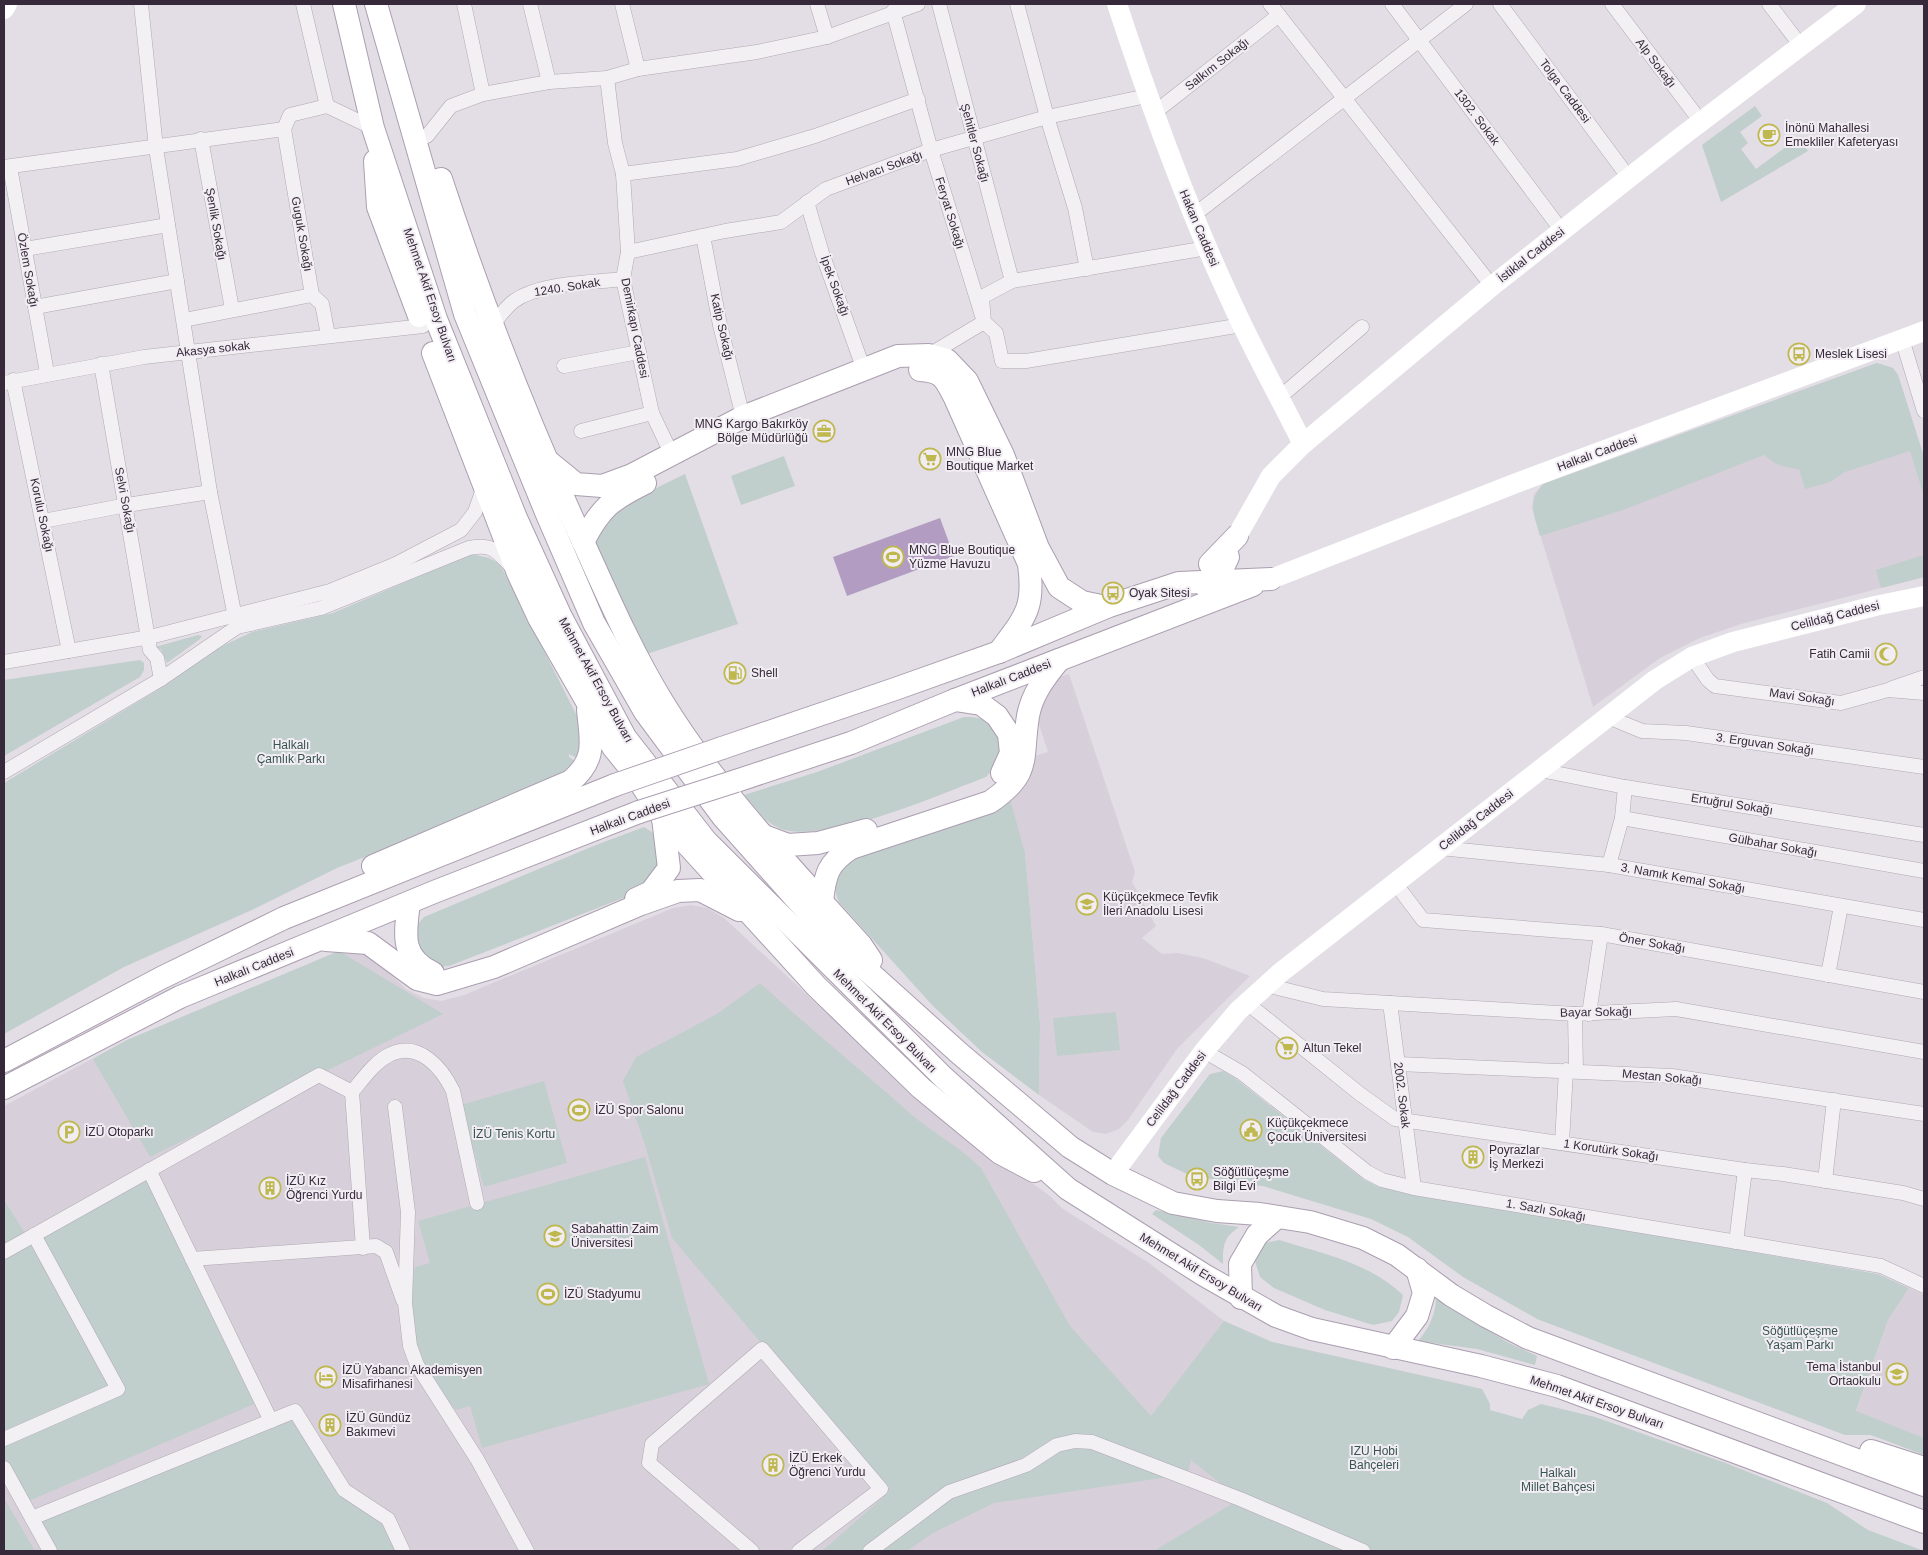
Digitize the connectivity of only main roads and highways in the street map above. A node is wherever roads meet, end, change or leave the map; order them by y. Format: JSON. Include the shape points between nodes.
{"nodes":[{"id":1,"x":344,"y":4,"type":"edge"},
{"id":2,"x":376,"y":4,"type":"edge"},
{"id":3,"x":394,"y":70,"type":"junction"},
{"id":4,"x":373,"y":128,"type":"junction"},
{"id":5,"x":547,"y":460,"type":"junction"},
{"id":6,"x":583,"y":542,"type":"junction"},
{"id":7,"x":1228,"y":557,"type":"junction"},
{"id":8,"x":1260,"y":579,"type":"junction"},
{"id":9,"x":1217,"y":580,"type":"junction"},
{"id":10,"x":1179,"y":583,"type":"junction"},
{"id":11,"x":1106,"y":607,"type":"junction"},
{"id":12,"x":1171,"y":616,"type":"junction"},
{"id":13,"x":998,"y":652,"type":"junction"},
{"id":14,"x":1060,"y":659,"type":"junction"},
{"id":15,"x":955,"y":700,"type":"junction"},
{"id":16,"x":588,"y":704,"type":"junction"},
{"id":17,"x":663,"y":818,"type":"junction"},
{"id":18,"x":760,"y":834,"type":"junction"},
{"id":19,"x":822,"y":901,"type":"junction"},
{"id":20,"x":408,"y":903,"type":"junction"},
{"id":21,"x":284,"y":918,"type":"junction"},
{"id":22,"x":755,"y":919,"type":"junction"},
{"id":23,"x":320,"y":940,"type":"junction"},
{"id":24,"x":897,"y":998,"type":"junction"},
{"id":25,"x":4,"y":1061,"type":"edge"},
{"id":26,"x":4,"y":1088,"type":"edge"},
{"id":27,"x":1068,"y":1190,"type":"junction"},
{"id":28,"x":1277,"y":1217,"type":"junction"},
{"id":29,"x":1418,"y":1269,"type":"junction"},
{"id":30,"x":1241,"y":1298,"type":"junction"},
{"id":31,"x":1393,"y":1348,"type":"junction"},
{"id":32,"x":1786,"y":1434,"type":"junction"},
{"id":33,"x":1924,"y":1468,"type":"edge"},
{"id":34,"x":1924,"y":1485,"type":"edge"},
{"id":35,"x":1924,"y":1522,"type":"edge"}],
"edges":[{"from":1,"to":4,"type":"main road","name":"Mehmet Akif Ersoy Bulvarı"},
{"from":2,"to":3,"type":"main road","name":"Mehmet Akif Ersoy Bulvarı"},
{"from":3,"to":5,"type":"main road","via":[[422,120],[473,276]]},
{"from":3,"to":24,"type":"main road","name":"Mehmet Akif Ersoy Bulvarı","via":[[465,314],[594,623],[645,712],[723,817],[830,937]]},
{"from":4,"to":16,"type":"main road","via":[[378,207],[518,573],[539,618]]},
{"from":4,"to":27,"type":"main road","name":"Mehmet Akif Ersoy Bulvarı","via":[[436,319],[513,509],[561,617],[625,736],[706,840],[942,1077]]},
{"from":5,"to":6,"type":"main road"},
{"from":5,"to":11,"type":"main road","via":[[576,484],[602,486],[632,475],[743,417],[898,356],[928,355],[947,360],[967,381],[1003,455],[1038,548],[1059,586],[1082,602]]},
{"from":6,"to":13,"type":"main road","via":[[607,504],[758,427],[883,373],[909,369],[934,371],[944,377],[955,398],[1029,564],[1032,589],[1028,612]]},
{"from":6,"to":18,"type":"main road","via":[[628,639],[662,701]]},
{"from":7,"to":8,"type":"main road","via":[[1234,573]]},
{"from":7,"to":9,"type":"main road"},
{"from":7,"to":10,"type":"main road","via":[[1237,536],[1211,563]]},
{"from":8,"to":9,"type":"main road","name":"Halkalı Caddesi"},
{"from":8,"to":12,"type":"main road","name":"Halkalı Caddesi"},
{"from":9,"to":10,"type":"main road","name":"Halkalı Caddesi"},
{"from":9,"to":12,"type":"main road"},
{"from":10,"to":11,"type":"main road","name":"Halkalı Caddesi"},
{"from":11,"to":13,"type":"main road","name":"Halkalı Caddesi"},
{"from":12,"to":14,"type":"main road","name":"Halkalı Caddesi"},
{"from":13,"to":21,"type":"main road","name":"Halkalı Caddesi","bridge":true,"via":[[615,785]]},
{"from":14,"to":15,"type":"main road","name":"Halkalı Caddesi"},
{"from":14,"to":19,"type":"main road","via":[[1038,687],[1028,715],[1024,761],[1018,776],[1006,791],[990,802],[851,848],[835,859],[825,877]]},
{"from":15,"to":18,"type":"main road","via":[[981,704],[997,716],[1009,734],[1011,753],[1002,774],[985,788],[847,837],[818,843],[788,845]]},
{"from":15,"to":20,"type":"main road","name":"Halkalı Caddesi","bridge":true,"via":[[852,743],[639,812]]},
{"from":16,"to":17,"type":"main road","via":[[613,747]]},
{"from":16,"to":21,"type":"main road","via":[[592,750],[590,759],[571,781],[347,878]]},
{"from":17,"to":20,"type":"main road","via":[[669,868],[651,892],[475,965],[434,974],[420,967],[405,938]]},
{"from":17,"to":22,"type":"main road"},
{"from":18,"to":19,"type":"main road"},
{"from":19,"to":24,"type":"main road","via":[[861,945]]},
{"from":20,"to":23,"type":"main road","name":"Halkalı Caddesi"},
{"from":21,"to":25,"type":"main road","name":"Halkalı Caddesi"},
{"from":22,"to":23,"type":"main road","via":[[700,890],[678,892],[640,904],[494,967],[437,984],[417,979],[368,943]]},
{"from":22,"to":27,"type":"main road","via":[[816,986],[920,1088],[1000,1153]]},
{"from":23,"to":26,"type":"main road","name":"Halkalı Caddesi","via":[[180,997]]},
{"from":24,"to":28,"type":"main road","name":"Mehmet Akif Ersoy Bulvarı","via":[[1070,1147],[1113,1174],[1173,1203]]},
{"from":27,"to":30,"type":"main road","name":"Mehmet Akif Ersoy Bulvarı"},
{"from":28,"to":29,"type":"main road","name":"Mehmet Akif Ersoy Bulvarı","via":[[1310,1222],[1363,1238]]},
{"from":28,"to":30,"type":"main road","via":[[1257,1234],[1240,1264]]},
{"from":29,"to":31,"type":"main road","via":[[1424,1293],[1417,1316]]},
{"from":29,"to":32,"type":"main road","name":"Mehmet Akif Ersoy Bulvarı","via":[[1451,1295],[1528,1338]]},
{"from":30,"to":31,"type":"main road","name":"Mehmet Akif Ersoy Bulvarı","via":[[1312,1329]]},
{"from":31,"to":35,"type":"main road","name":"Mehmet Akif Ersoy Bulvarı","via":[[1557,1386]]},
{"from":32,"to":33,"type":"main road","via":[[1878,1453]]},
{"from":32,"to":34,"type":"main road","name":"Mehmet Akif Ersoy Bulvarı"}]}
